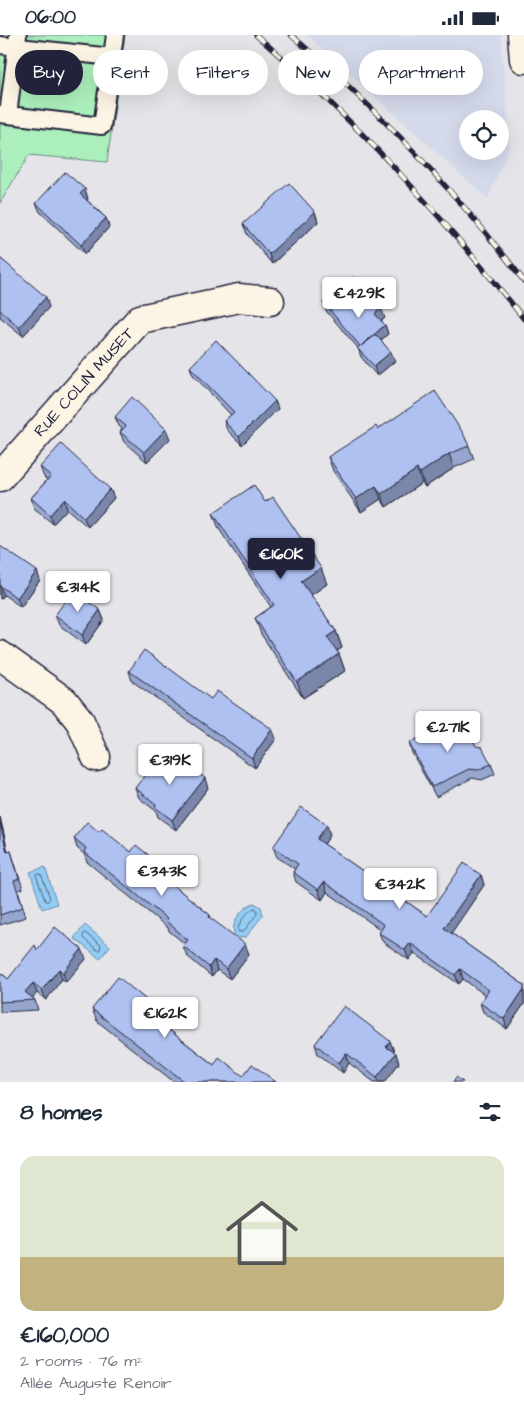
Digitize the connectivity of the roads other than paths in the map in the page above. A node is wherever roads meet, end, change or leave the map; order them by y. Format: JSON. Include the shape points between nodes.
{"nodes":[{"id":1,"x":115,"y":35,"type":"edge"},
{"id":2,"x":522,"y":35,"type":"edge"},
{"id":3,"x":11,"y":42,"type":"edge"},
{"id":4,"x":113,"y":50,"type":"edge"},
{"id":5,"x":93,"y":54,"type":"edge"},
{"id":6,"x":524,"y":59,"type":"edge"},
{"id":7,"x":106,"y":95,"type":"edge"},
{"id":8,"x":4,"y":114,"type":"edge"},
{"id":9,"x":270,"y":301,"type":"dead end"},
{"id":10,"x":0,"y":477,"type":"edge"},
{"id":11,"x":0,"y":655,"type":"edge"},
{"id":12,"x":96,"y":757,"type":"dead end"}],
"edges":[{"from":1,"to":4,"type":"lane"},
{"from":2,"to":6,"type":"street"},
{"from":3,"to":5,"type":"lane"},
{"from":3,"to":8,"type":"lane"},
{"from":7,"to":8,"type":"lane","via":[[102,126]]},
{"from":9,"to":10,"type":"street","name":"RUE COLIN MUSET","via":[[240,298],[140,319]]},
{"from":11,"to":12,"type":"street","via":[[64,701],[80,721]]}]}
